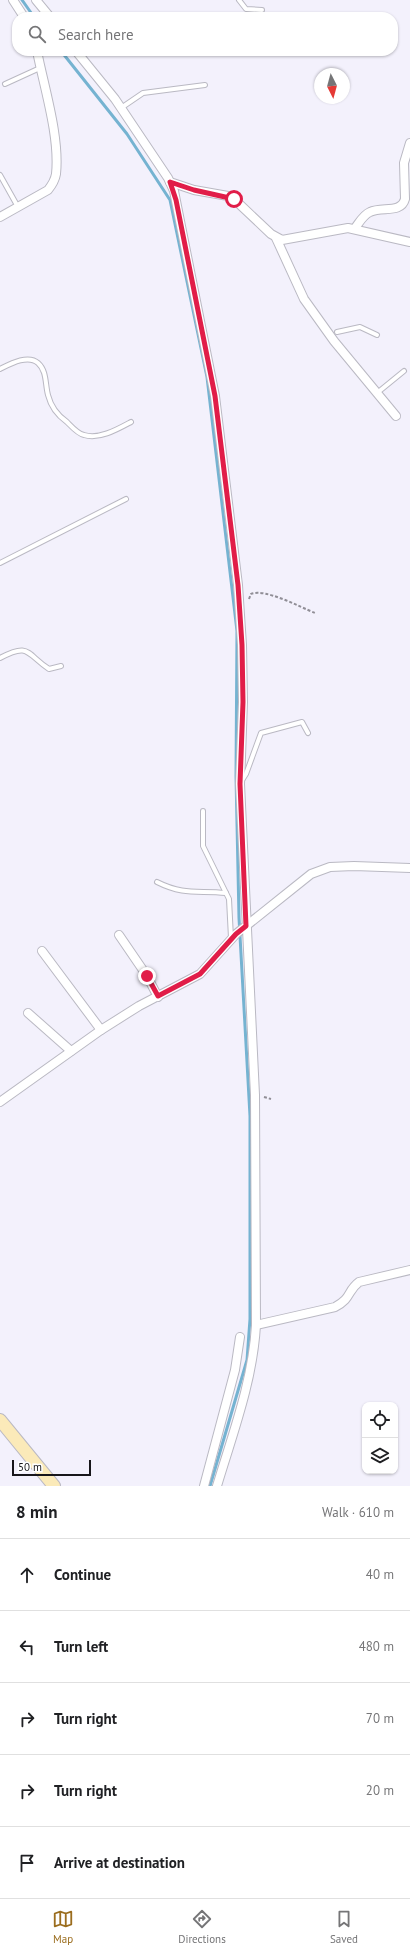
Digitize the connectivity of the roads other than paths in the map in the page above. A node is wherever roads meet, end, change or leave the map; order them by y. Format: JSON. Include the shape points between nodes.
{"nodes":[{"id":1,"x":13,"y":0,"type":"edge"},
{"id":2,"x":36,"y":0,"type":"edge"},
{"id":3,"x":239,"y":0,"type":"edge"},
{"id":4,"x":44,"y":4,"type":"edge"},
{"id":5,"x":262,"y":10,"type":"dead end"},
{"id":6,"x":21,"y":12,"type":"edge"},
{"id":7,"x":38,"y":56,"type":"edge"},
{"id":8,"x":80,"y":56,"type":"edge"},
{"id":9,"x":41,"y":68,"type":"junction"},
{"id":10,"x":5,"y":84,"type":"dead end"},
{"id":11,"x":205,"y":85,"type":"dead end"},
{"id":12,"x":120,"y":108,"type":"junction"},
{"id":13,"x":410,"y":143,"type":"edge"},
{"id":14,"x":0,"y":175,"type":"edge"},
{"id":15,"x":170,"y":182,"type":"junction"},
{"id":16,"x":18,"y":207,"type":"junction"},
{"id":17,"x":0,"y":217,"type":"edge"},
{"id":18,"x":355,"y":228,"type":"junction"},
{"id":19,"x":276,"y":238,"type":"junction"},
{"id":20,"x":410,"y":242,"type":"edge"},
{"id":21,"x":333,"y":333,"type":"junction"},
{"id":22,"x":377,"y":335,"type":"dead end"},
{"id":23,"x":0,"y":369,"type":"edge"},
{"id":24,"x":404,"y":371,"type":"dead end"},
{"id":25,"x":377,"y":393,"type":"junction"},
{"id":26,"x":396,"y":416,"type":"dead end"},
{"id":27,"x":131,"y":422,"type":"dead end"},
{"id":28,"x":126,"y":499,"type":"dead end"},
{"id":29,"x":0,"y":562,"type":"edge"},
{"id":30,"x":0,"y":658,"type":"edge"},
{"id":31,"x":61,"y":666,"type":"dead end"},
{"id":32,"x":308,"y":733,"type":"dead end"},
{"id":33,"x":240,"y":784,"type":"junction"},
{"id":34,"x":202,"y":811,"type":"dead end"},
{"id":35,"x":410,"y":868,"type":"edge"},
{"id":36,"x":157,"y":882,"type":"dead end"},
{"id":37,"x":226,"y":893,"type":"junction"},
{"id":38,"x":245,"y":927,"type":"junction"},
{"id":39,"x":119,"y":935,"type":"dead end"},
{"id":40,"x":234,"y":937,"type":"junction"},
{"id":41,"x":42,"y":951,"type":"dead end"},
{"id":42,"x":158,"y":996,"type":"junction"},
{"id":43,"x":28,"y":1013,"type":"dead end"},
{"id":44,"x":101,"y":1030,"type":"junction"},
{"id":45,"x":71,"y":1051,"type":"junction"},
{"id":46,"x":0,"y":1102,"type":"edge"},
{"id":47,"x":410,"y":1270,"type":"edge"},
{"id":48,"x":256,"y":1325,"type":"junction"},
{"id":49,"x":240,"y":1338,"type":"dead end"},
{"id":50,"x":0,"y":1420,"type":"edge"},
{"id":51,"x":54,"y":1486,"type":"edge"},
{"id":52,"x":204,"y":1486,"type":"edge"},
{"id":53,"x":217,"y":1486,"type":"edge"}],
"edges":[{"from":1,"to":6,"type":"street"},
{"from":2,"to":4,"type":"street"},
{"from":3,"to":5,"type":"lane","via":[[246,9]]},
{"from":7,"to":9,"type":"street"},
{"from":8,"to":12,"type":"street"},
{"from":9,"to":10,"type":"lane"},
{"from":9,"to":16,"type":"street","via":[[54,137],[56,174],[48,190]]},
{"from":11,"to":12,"type":"lane","via":[[143,93]]},
{"from":12,"to":15,"type":"street"},
{"from":13,"to":18,"type":"street","via":[[404,162],[404,205],[399,208],[372,211],[366,214]]},
{"from":14,"to":16,"type":"lane"},
{"from":15,"to":19,"type":"street","via":[[234,199]]},
{"from":15,"to":33,"type":"street","via":[[176,200],[215,396],[238,585],[243,702]]},
{"from":16,"to":17,"type":"street"},
{"from":18,"to":19,"type":"street","via":[[289,240]]},
{"from":18,"to":20,"type":"street"},
{"from":19,"to":21,"type":"street","via":[[298,288]]},
{"from":21,"to":22,"type":"lane","via":[[360,327]]},
{"from":21,"to":25,"type":"street"},
{"from":23,"to":27,"type":"lane","via":[[22,360],[37,362],[43,370],[52,407],[58,416],[83,435],[101,435]]},
{"from":24,"to":25,"type":"lane"},
{"from":25,"to":26,"type":"street"},
{"from":28,"to":29,"type":"lane"},
{"from":30,"to":31,"type":"lane","via":[[13,651],[25,650],[49,669]]},
{"from":32,"to":33,"type":"lane","via":[[302,722],[261,733]]},
{"from":33,"to":38,"type":"street"},
{"from":34,"to":37,"type":"lane","via":[[203,846]]},
{"from":35,"to":38,"type":"street","via":[[330,867],[311,874]]},
{"from":36,"to":37,"type":"lane","via":[[172,890]]},
{"from":37,"to":40,"type":"lane"},
{"from":38,"to":40,"type":"street"},
{"from":38,"to":48,"type":"street","via":[[255,1095]]},
{"from":39,"to":42,"type":"street"},
{"from":40,"to":42,"type":"street","via":[[200,974]]},
{"from":41,"to":44,"type":"street"},
{"from":42,"to":44,"type":"street"},
{"from":43,"to":45,"type":"street"},
{"from":44,"to":45,"type":"street"},
{"from":45,"to":46,"type":"street"},
{"from":47,"to":48,"type":"street","via":[[358,1282],[345,1302],[335,1307]]},
{"from":48,"to":53,"type":"street","via":[[251,1372]]},
{"from":49,"to":52,"type":"street","via":[[235,1370]]},
{"from":50,"to":51,"type":"street"}]}
